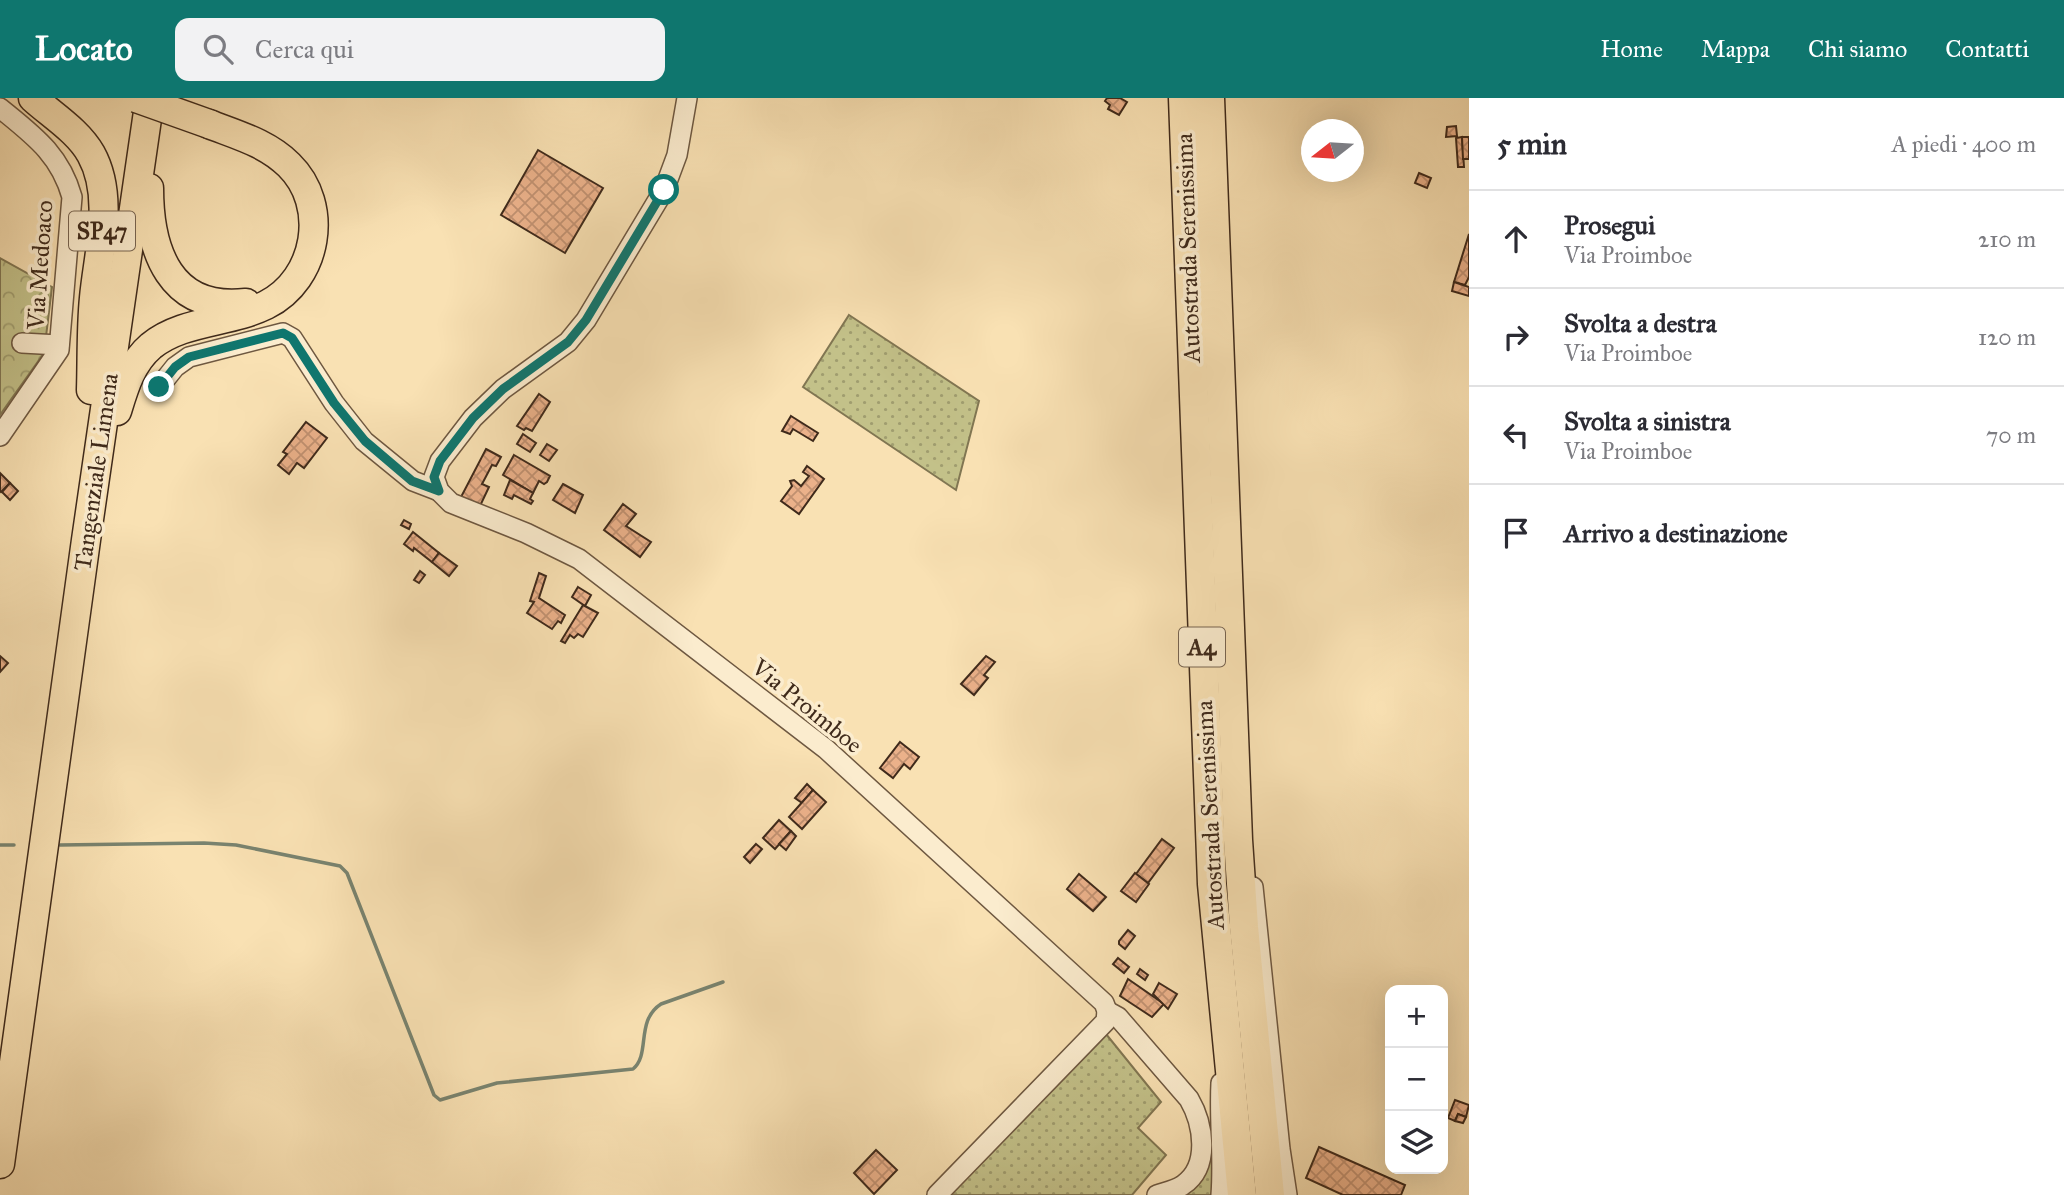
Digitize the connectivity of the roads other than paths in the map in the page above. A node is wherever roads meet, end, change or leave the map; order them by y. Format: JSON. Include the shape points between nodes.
{"nodes":[{"id":1,"x":33,"y":98,"type":"edge"},
{"id":2,"x":135,"y":98,"type":"edge"},
{"id":3,"x":150,"y":98,"type":"edge"},
{"id":4,"x":162,"y":98,"type":"edge"},
{"id":5,"x":687,"y":98,"type":"edge"},
{"id":6,"x":1183,"y":98,"type":"edge"},
{"id":7,"x":1210,"y":98,"type":"edge"},
{"id":8,"x":0,"y":108,"type":"edge"},
{"id":9,"x":295,"y":279,"type":"junction"},
{"id":10,"x":22,"y":343,"type":"dead end"},
{"id":11,"x":60,"y":345,"type":"junction"},
{"id":12,"x":159,"y":387,"type":"dead end"},
{"id":13,"x":91,"y":390,"type":"junction"},
{"id":14,"x":0,"y":436,"type":"edge"},
{"id":15,"x":439,"y":491,"type":"junction"},
{"id":16,"x":86,"y":540,"type":"junction"},
{"id":17,"x":1234,"y":755,"type":"junction"},
{"id":18,"x":36,"y":845,"type":"junction"},
{"id":19,"x":1107,"y":1010,"type":"junction"},
{"id":20,"x":1223,"y":1012,"type":"junction"},
{"id":21,"x":0,"y":1046,"type":"edge"},
{"id":22,"x":0,"y":1164,"type":"edge"},
{"id":23,"x":937,"y":1195,"type":"edge"},
{"id":24,"x":1157,"y":1195,"type":"edge"},
{"id":25,"x":1221,"y":1195,"type":"edge"},
{"id":26,"x":1242,"y":1195,"type":"edge"},
{"id":27,"x":1270,"y":1195,"type":"edge"},
{"id":28,"x":1287,"y":1195,"type":"edge"}],
"edges":[{"from":1,"to":13,"type":"highway","number":"SP47","via":[[82,140],[101,183],[104,212],[93,300]]},
{"from":2,"to":9,"type":"highway","bridge":true,"via":[[259,144],[297,174],[313,213],[314,240]]},
{"from":2,"to":13,"type":"highway","name":"Tangenziale Limena"},
{"from":3,"to":16,"type":"highway","name":"Tangenziale Limena"},
{"from":4,"to":9,"type":"highway","number":"SP47","via":[[150,169],[150,212],[158,253],[173,278],[197,297],[233,304],[262,298]]},
{"from":5,"to":15,"type":"street","via":[[677,155],[664,190],[586,320],[568,342],[503,389],[473,418],[440,461],[434,477]]},
{"from":6,"to":20,"type":"highway","name":"Autostrada Serenissima","number":"A4","via":[[1206,767]]},
{"from":7,"to":17,"type":"highway","name":"Autostrada Serenissima","number":"A4"},
{"from":8,"to":11,"type":"street","name":"Via Medoaco","via":[[57,161],[72,197]]},
{"from":9,"to":16,"type":"highway","via":[[264,306],[178,331],[150,346],[140,358],[124,386],[106,476]]},
{"from":10,"to":11,"type":"street"},
{"from":11,"to":14,"type":"street","name":"Via Medoaco"},
{"from":12,"to":15,"type":"street","name":"Via Proimboe","via":[[189,357],[283,333],[292,338],[365,441],[412,481]]},
{"from":13,"to":18,"type":"highway","name":"Tangenziale Limena"},
{"from":15,"to":19,"type":"street","name":"Via Proimboe","via":[[451,503],[579,559],[826,749]]},
{"from":16,"to":18,"type":"highway","name":"Tangenziale Limena"},
{"from":17,"to":27,"type":"highway","name":"Autostrada Serenissima","number":"A4","via":[[1244,927]]},
{"from":17,"to":28,"type":"street","via":[[1257,911]]},
{"from":18,"to":21,"type":"highway"},
{"from":18,"to":22,"type":"highway"},
{"from":19,"to":23,"type":"street","via":[[1106,1021]]},
{"from":19,"to":24,"type":"street","name":"Via Proimboe","via":[[1118,1017],[1196,1111],[1201,1134],[1197,1167],[1182,1186]]},
{"from":20,"to":25,"type":"street"},
{"from":20,"to":26,"type":"highway","name":"Autostrada Serenissima","number":"A4"}]}
